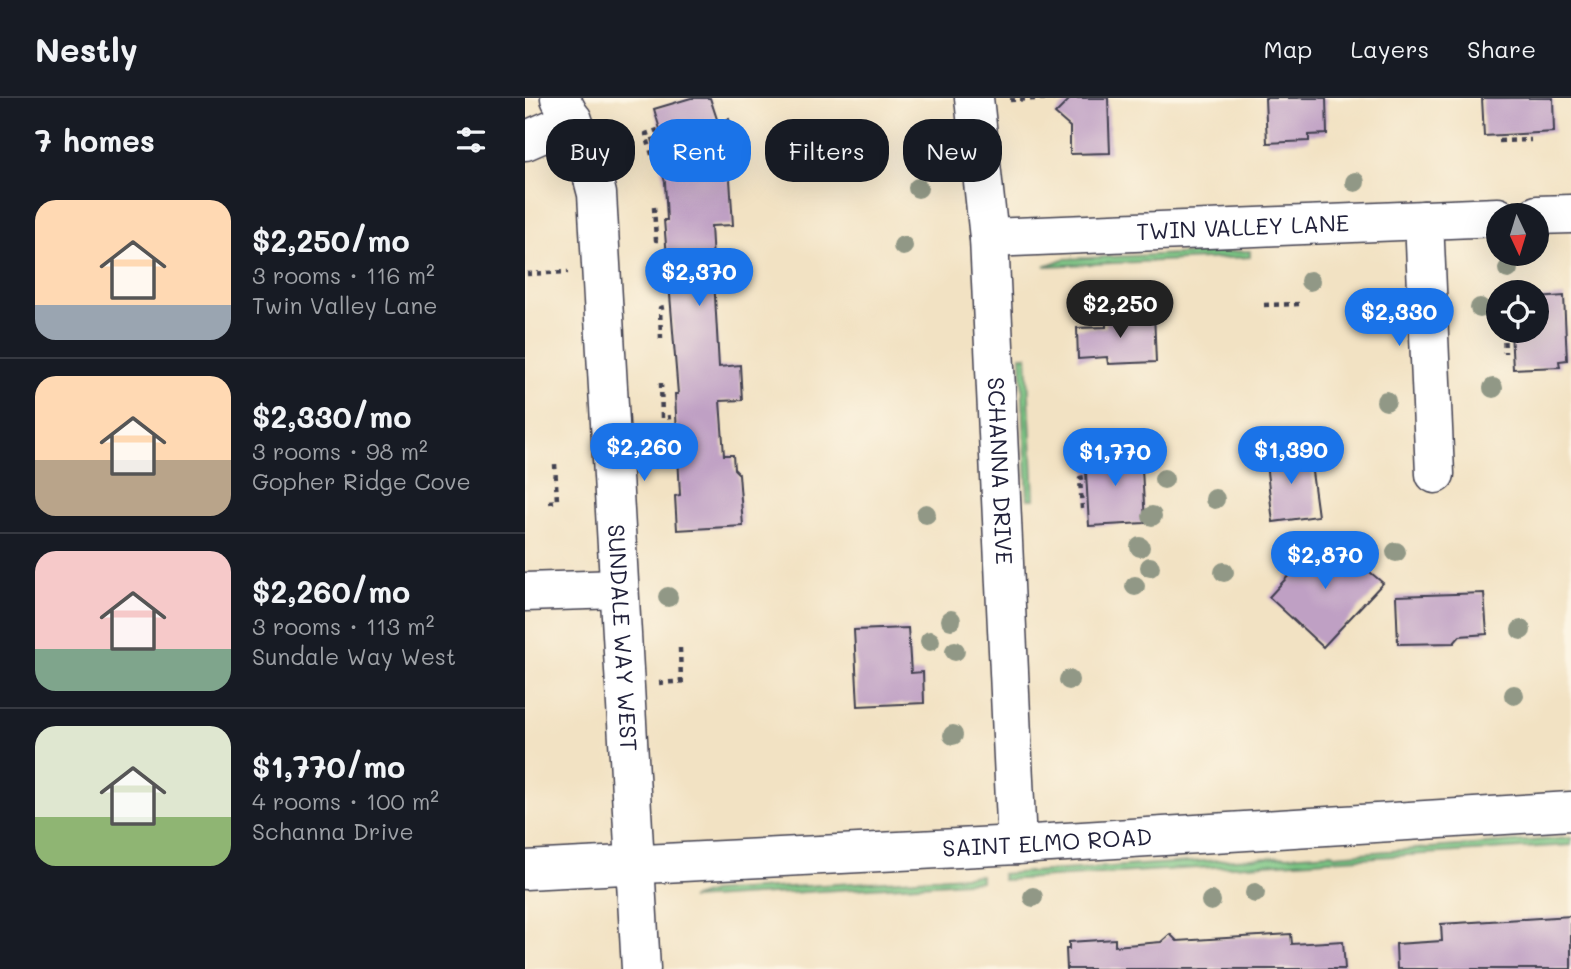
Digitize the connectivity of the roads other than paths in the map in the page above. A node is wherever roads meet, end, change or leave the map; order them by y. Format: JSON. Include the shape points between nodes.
{"nodes":[{"id":1,"x":990,"y":99,"type":"edge"},
{"id":2,"x":566,"y":109,"type":"edge"},
{"id":3,"x":525,"y":141,"type":"edge"},
{"id":4,"x":1571,"y":214,"type":"edge"},
{"id":5,"x":1549,"y":215,"type":"edge"},
{"id":6,"x":1486,"y":217,"type":"edge"},
{"id":7,"x":1424,"y":220,"type":"junction"},
{"id":8,"x":989,"y":238,"type":"junction"},
{"id":9,"x":1434,"y":474,"type":"dead end"},
{"id":10,"x":619,"y":589,"type":"junction"},
{"id":11,"x":525,"y":592,"type":"edge"},
{"id":12,"x":1571,"y":811,"type":"edge"},
{"id":13,"x":1017,"y":845,"type":"junction"},
{"id":14,"x":634,"y":866,"type":"junction"},
{"id":15,"x":525,"y":870,"type":"edge"},
{"id":16,"x":641,"y":969,"type":"edge"}],
"edges":[{"from":1,"to":8,"type":"street","name":"SCHANNA DRIVE"},
{"from":2,"to":3,"type":"street"},
{"from":2,"to":10,"type":"street","name":"SUNDALE WAY WEST","via":[[583,141],[597,194]]},
{"from":4,"to":5,"type":"street"},
{"from":6,"to":7,"type":"street","name":"TWIN VALLEY LANE"},
{"from":7,"to":8,"type":"street","name":"TWIN VALLEY LANE"},
{"from":7,"to":9,"type":"street"},
{"from":8,"to":13,"type":"street","name":"SCHANNA DRIVE"},
{"from":10,"to":11,"type":"street"},
{"from":10,"to":14,"type":"street","name":"SUNDALE WAY WEST"},
{"from":12,"to":13,"type":"street","name":"SAINT ELMO ROAD"},
{"from":13,"to":14,"type":"street","name":"SAINT ELMO ROAD"},
{"from":14,"to":15,"type":"street","name":"SAINT ELMO ROAD"},
{"from":14,"to":16,"type":"street","name":"SUNDALE WAY WEST"}]}
